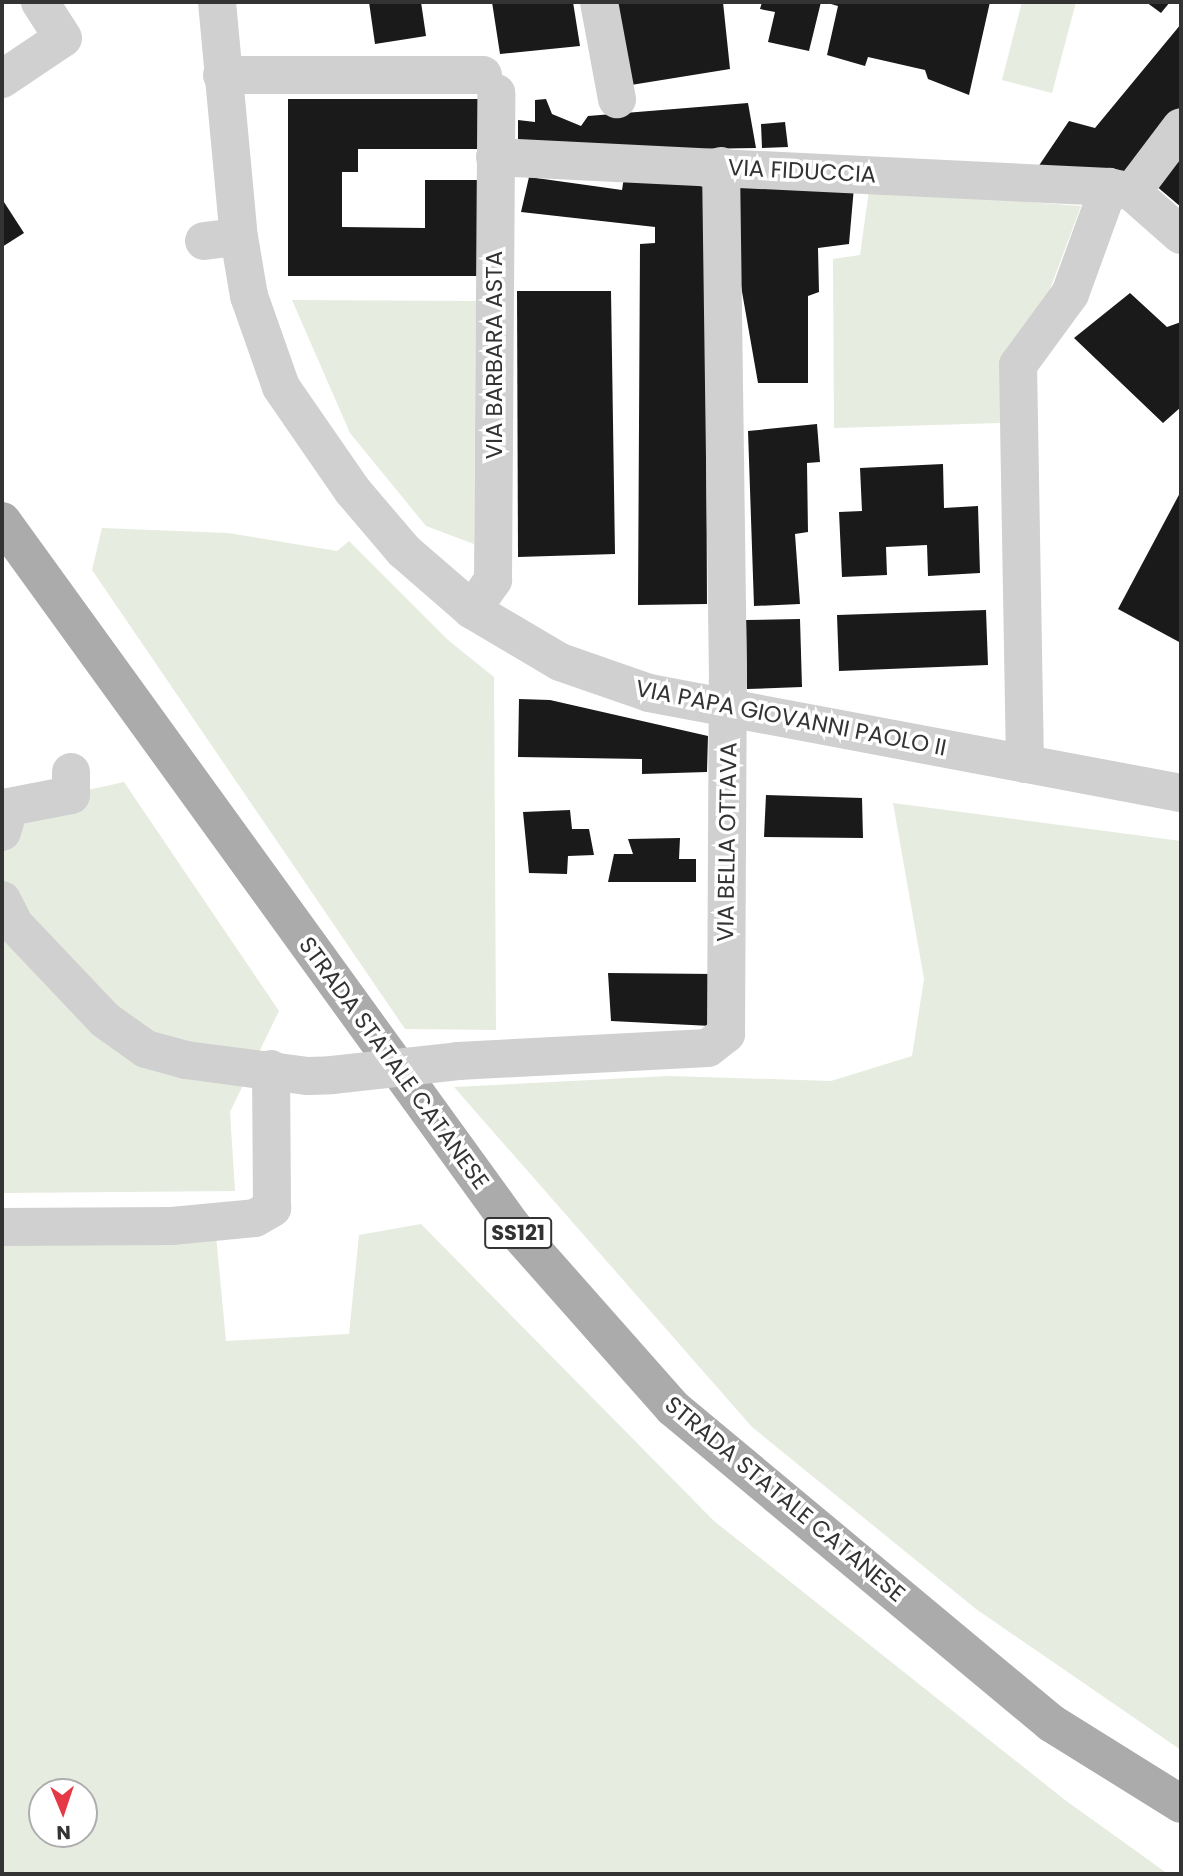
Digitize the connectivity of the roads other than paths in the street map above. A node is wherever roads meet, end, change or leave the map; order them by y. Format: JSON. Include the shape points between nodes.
{"nodes":[{"id":1,"x":40,"y":2,"type":"edge"},
{"id":2,"x":217,"y":2,"type":"edge"},
{"id":3,"x":599,"y":2,"type":"edge"},
{"id":4,"x":222,"y":75,"type":"junction"},
{"id":5,"x":2,"y":79,"type":"edge"},
{"id":6,"x":617,"y":99,"type":"dead end"},
{"id":7,"x":1181,"y":127,"type":"edge"},
{"id":8,"x":495,"y":156,"type":"junction"},
{"id":9,"x":720,"y":166,"type":"junction"},
{"id":10,"x":1121,"y":190,"type":"junction"},
{"id":11,"x":1181,"y":234,"type":"edge"},
{"id":12,"x":2,"y":521,"type":"edge"},
{"id":13,"x":472,"y":610,"type":"junction"},
{"id":14,"x":729,"y":708,"type":"junction"},
{"id":15,"x":1025,"y":764,"type":"junction"},
{"id":16,"x":71,"y":772,"type":"dead end"},
{"id":17,"x":1181,"y":793,"type":"edge"},
{"id":18,"x":2,"y":832,"type":"edge"},
{"id":19,"x":2,"y":900,"type":"edge"},
{"id":20,"x":271,"y":1069,"type":"junction"},
{"id":21,"x":2,"y":1227,"type":"edge"},
{"id":22,"x":1181,"y":1804,"type":"edge"}],
"edges":[{"from":1,"to":5,"type":"street","via":[[63,38]]},
{"from":2,"to":4,"type":"street","name":"VIA PAPA GIOVANNI PAOLO II"},
{"from":3,"to":6,"type":"street"},
{"from":4,"to":8,"type":"street","name":"VIA BARBARA ASTA","via":[[489,84]]},
{"from":4,"to":13,"type":"street","name":"VIA PAPA GIOVANNI PAOLO II","via":[[221,239],[249,296],[281,387],[352,491],[404,551]]},
{"from":7,"to":10,"type":"street"},
{"from":8,"to":9,"type":"street","name":"VIA FIDUCCIA"},
{"from":8,"to":13,"type":"street","name":"VIA BARBARA ASTA","via":[[493,580]]},
{"from":9,"to":10,"type":"street","name":"VIA FIDUCCIA"},
{"from":9,"to":14,"type":"street","name":"VIA BELLA OTTAVA"},
{"from":10,"to":11,"type":"street"},
{"from":10,"to":15,"type":"street","via":[[1070,293],[1018,365]]},
{"from":12,"to":22,"type":"main road","name":"STRADA STATALE CATANESE","number":"SS121","via":[[512,1226],[673,1408],[1051,1723]]},
{"from":13,"to":14,"type":"street","name":"VIA PAPA GIOVANNI PAOLO II","via":[[560,662],[649,693]]},
{"from":14,"to":15,"type":"street","name":"VIA PAPA GIOVANNI PAOLO II"},
{"from":14,"to":20,"type":"street","name":"VIA BELLA OTTAVA","bridge":true,"via":[[726,1034],[708,1048],[458,1061],[332,1075]]},
{"from":15,"to":17,"type":"street","name":"VIA PAPA GIOVANNI PAOLO II"},
{"from":16,"to":18,"type":"street","via":[[71,795],[9,807]]},
{"from":19,"to":20,"type":"street","via":[[14,924],[105,1020],[146,1048],[186,1060]]},
{"from":20,"to":21,"type":"street","via":[[272,1208],[256,1218],[172,1226]]}]}
